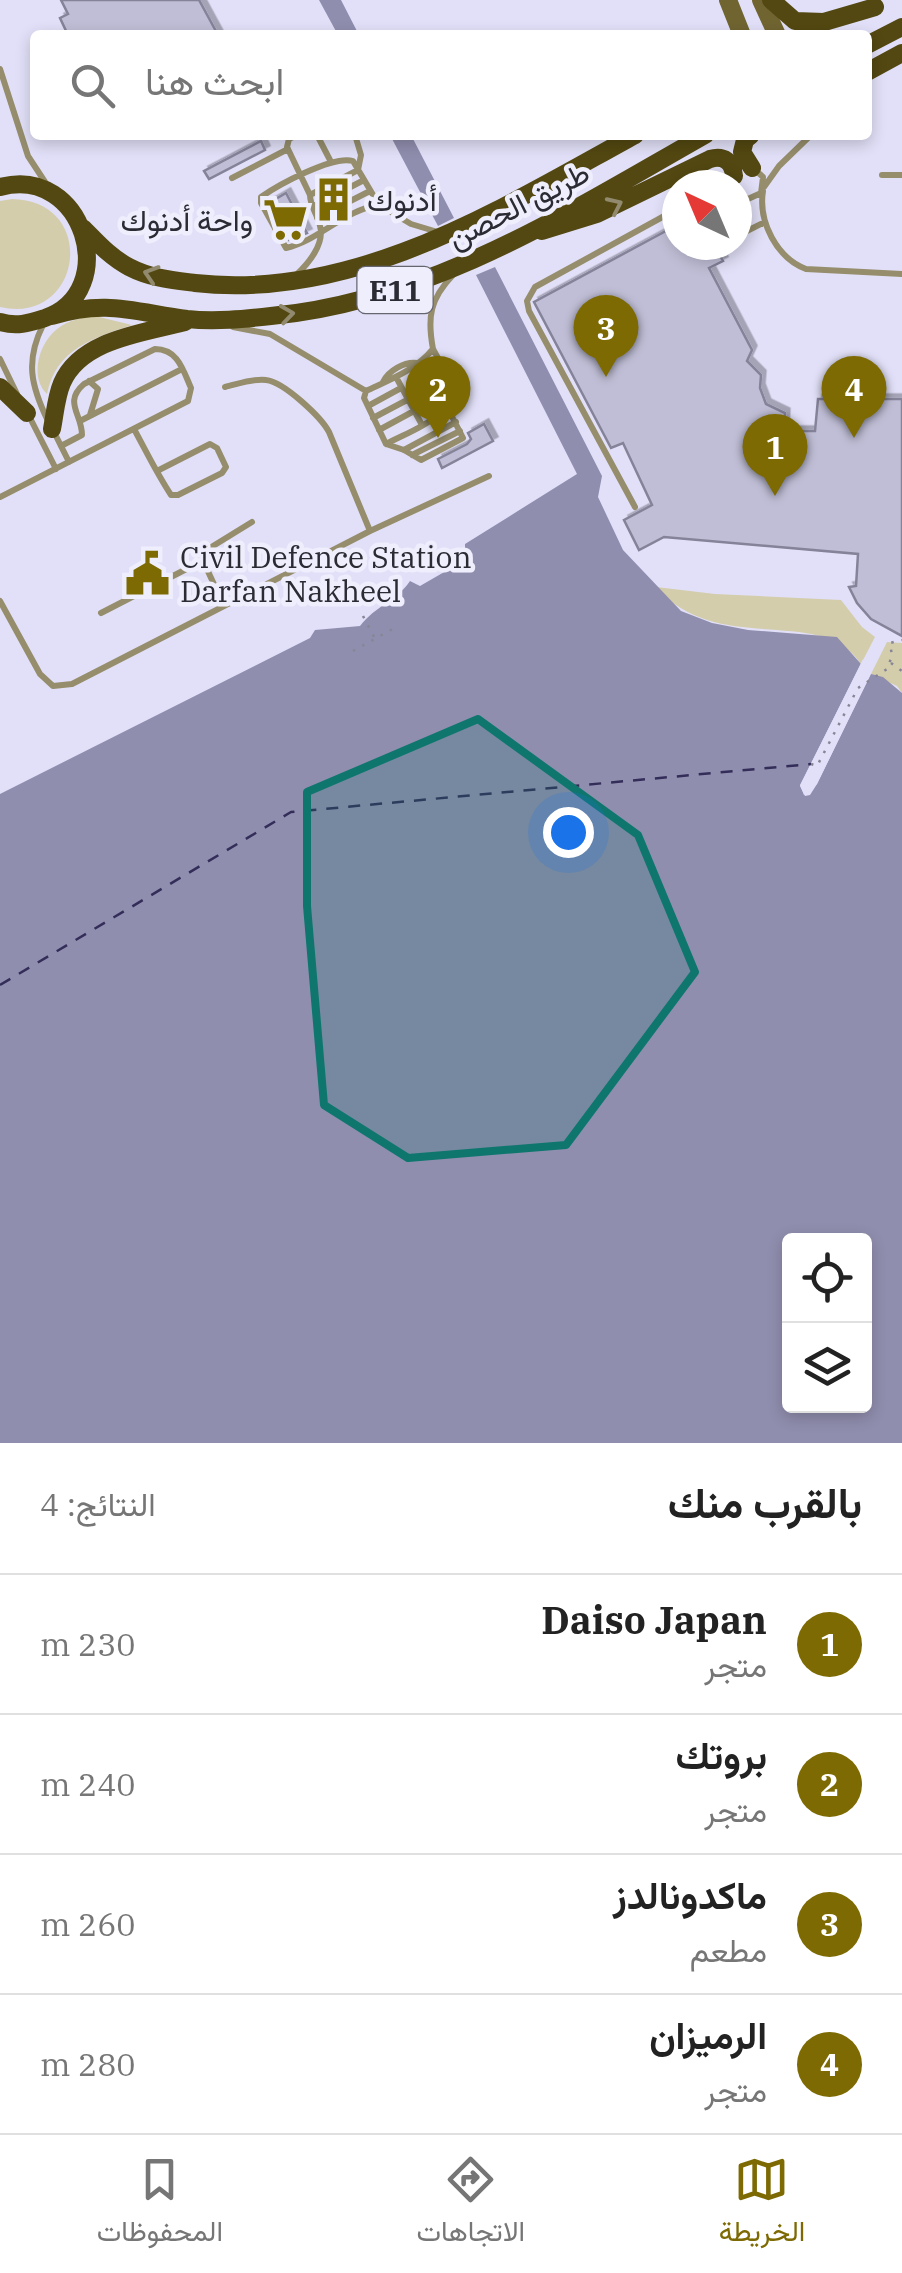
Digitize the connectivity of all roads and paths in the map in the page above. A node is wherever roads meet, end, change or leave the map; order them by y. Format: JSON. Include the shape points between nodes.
{"nodes":[{"id":1,"x":728,"y":0,"type":"edge"},
{"id":2,"x":761,"y":0,"type":"edge"},
{"id":3,"x":772,"y":0,"type":"edge"},
{"id":4,"x":882,"y":3,"type":"edge"},
{"id":5,"x":902,"y":27,"type":"edge"},
{"id":6,"x":740,"y":30,"type":"edge"},
{"id":7,"x":775,"y":30,"type":"edge"},
{"id":8,"x":831,"y":30,"type":"edge"},
{"id":9,"x":872,"y":43,"type":"edge"},
{"id":10,"x":902,"y":53,"type":"edge"},
{"id":11,"x":0,"y":69,"type":"edge"},
{"id":12,"x":872,"y":69,"type":"edge"},
{"id":13,"x":289,"y":140,"type":"edge"},
{"id":14,"x":319,"y":140,"type":"edge"},
{"id":15,"x":358,"y":140,"type":"edge"},
{"id":16,"x":626,"y":140,"type":"edge"},
{"id":17,"x":674,"y":140,"type":"edge"},
{"id":18,"x":696,"y":140,"type":"edge"},
{"id":19,"x":746,"y":140,"type":"edge"},
{"id":20,"x":807,"y":140,"type":"edge"},
{"id":21,"x":288,"y":149,"type":"junction"},
{"id":22,"x":331,"y":162,"type":"junction"},
{"id":23,"x":779,"y":166,"type":"junction"},
{"id":24,"x":358,"y":170,"type":"junction"},
{"id":25,"x":688,"y":170,"type":"edge"},
{"id":26,"x":733,"y":170,"type":"edge"},
{"id":27,"x":741,"y":170,"type":"edge"},
{"id":28,"x":882,"y":175,"type":"dead end"},
{"id":29,"x":302,"y":176,"type":"junction"},
{"id":30,"x":632,"y":176,"type":"junction"},
{"id":31,"x":902,"y":176,"type":"edge"},
{"id":32,"x":232,"y":178,"type":"dead end"},
{"id":33,"x":752,"y":179,"type":"edge"},
{"id":34,"x":364,"y":180,"type":"junction"},
{"id":35,"x":752,"y":181,"type":"edge"},
{"id":36,"x":662,"y":182,"type":"edge"},
{"id":37,"x":0,"y":187,"type":"edge"},
{"id":38,"x":763,"y":190,"type":"junction"},
{"id":39,"x":370,"y":192,"type":"junction"},
{"id":40,"x":53,"y":194,"type":"junction"},
{"id":41,"x":310,"y":195,"type":"junction"},
{"id":42,"x":752,"y":198,"type":"edge"},
{"id":43,"x":752,"y":200,"type":"edge"},
{"id":44,"x":379,"y":206,"type":"junction"},
{"id":45,"x":312,"y":207,"type":"junction"},
{"id":46,"x":762,"y":212,"type":"junction"},
{"id":47,"x":662,"y":216,"type":"edge"},
{"id":48,"x":317,"y":218,"type":"junction"},
{"id":49,"x":766,"y":222,"type":"junction"},
{"id":50,"x":82,"y":228,"type":"junction"},
{"id":51,"x":752,"y":229,"type":"edge"},
{"id":52,"x":447,"y":234,"type":"junction"},
{"id":53,"x":522,"y":235,"type":"junction"},
{"id":54,"x":321,"y":236,"type":"junction"},
{"id":55,"x":462,"y":266,"type":"junction"},
{"id":56,"x":902,"y":274,"type":"edge"},
{"id":57,"x":282,"y":284,"type":"junction"},
{"id":58,"x":49,"y":316,"type":"junction"},
{"id":59,"x":192,"y":320,"type":"junction"},
{"id":60,"x":0,"y":322,"type":"edge"},
{"id":61,"x":433,"y":349,"type":"junction"},
{"id":62,"x":0,"y":359,"type":"edge"},
{"id":63,"x":420,"y":362,"type":"junction"},
{"id":64,"x":182,"y":369,"type":"junction"},
{"id":65,"x":396,"y":377,"type":"junction"},
{"id":66,"x":90,"y":381,"type":"junction"},
{"id":67,"x":383,"y":383,"type":"junction"},
{"id":68,"x":0,"y":387,"type":"edge"},
{"id":69,"x":226,"y":387,"type":"dead end"},
{"id":70,"x":402,"y":388,"type":"junction"},
{"id":71,"x":366,"y":391,"type":"junction"},
{"id":72,"x":408,"y":399,"type":"junction"},
{"id":73,"x":368,"y":406,"type":"junction"},
{"id":74,"x":447,"y":407,"type":"junction"},
{"id":75,"x":414,"y":411,"type":"junction"},
{"id":76,"x":27,"y":413,"type":"junction"},
{"id":77,"x":90,"y":416,"type":"junction"},
{"id":78,"x":374,"y":418,"type":"junction"},
{"id":79,"x":80,"y":422,"type":"junction"},
{"id":80,"x":456,"y":422,"type":"junction"},
{"id":81,"x":422,"y":425,"type":"junction"},
{"id":82,"x":134,"y":429,"type":"junction"},
{"id":83,"x":380,"y":430,"type":"junction"},
{"id":84,"x":56,"y":438,"type":"junction"},
{"id":85,"x":386,"y":444,"type":"junction"},
{"id":86,"x":408,"y":453,"type":"junction"},
{"id":87,"x":68,"y":462,"type":"junction"},
{"id":88,"x":56,"y":469,"type":"junction"},
{"id":89,"x":157,"y":471,"type":"junction"},
{"id":90,"x":489,"y":476,"type":"dead end"},
{"id":91,"x":0,"y":496,"type":"edge"},
{"id":92,"x":636,"y":507,"type":"dead end"},
{"id":93,"x":252,"y":522,"type":"dead end"},
{"id":94,"x":370,"y":531,"type":"junction"},
{"id":95,"x":202,"y":561,"type":"junction"},
{"id":96,"x":0,"y":601,"type":"edge"},
{"id":97,"x":224,"y":606,"type":"junction"},
{"id":98,"x":101,"y":613,"type":"dead end"},
{"id":99,"x":362,"y":616,"type":"dead end"},
{"id":100,"x":398,"y":626,"type":"dead end"},
{"id":101,"x":376,"y":638,"type":"junction"},
{"id":102,"x":902,"y":640,"type":"edge"},
{"id":103,"x":353,"y":651,"type":"dead end"},
{"id":104,"x":890,"y":663,"type":"junction"},
{"id":105,"x":902,"y":671,"type":"edge"},
{"id":106,"x":811,"y":764,"type":"dead end"}],
"edges":[{"from":1,"to":6,"type":"street"},
{"from":2,"to":7,"type":"street"},
{"from":3,"to":4,"type":"main road","via":[[795,21],[824,22]]},
{"from":4,"to":8,"type":"main road"},
{"from":5,"to":9,"type":"main road"},
{"from":10,"to":12,"type":"main road"},
{"from":11,"to":40,"type":"lane","via":[[28,156]]},
{"from":13,"to":21,"type":"lane"},
{"from":14,"to":22,"type":"lane"},
{"from":15,"to":24,"type":"lane"},
{"from":16,"to":52,"type":"main road","name":"طريق الحصن","number":"E11"},
{"from":17,"to":30,"type":"main road"},
{"from":18,"to":30,"type":"main road","name":"طريق الحصن","number":"E11"},
{"from":19,"to":27,"type":"main road"},
{"from":20,"to":23,"type":"lane"},
{"from":21,"to":29,"type":"lane"},
{"from":21,"to":32,"type":"lane"},
{"from":22,"to":24,"type":"lane","via":[[346,158]]},
{"from":22,"to":29,"type":"lane"},
{"from":23,"to":33,"type":"lane"},
{"from":23,"to":38,"type":"lane"},
{"from":24,"to":34,"type":"lane"},
{"from":24,"to":41,"type":"lane"},
{"from":25,"to":26,"type":"main road","one_way":true,"via":[[716,157]]},
{"from":28,"to":31,"type":"lane"},
{"from":29,"to":41,"type":"lane"},
{"from":29,"to":54,"type":"lane","via":[[266,193],[261,203],[286,248]]},
{"from":30,"to":53,"type":"main road","name":"طريق الحصن","number":"E11"},
{"from":34,"to":39,"type":"lane"},
{"from":34,"to":45,"type":"lane"},
{"from":35,"to":38,"type":"lane","via":[[763,177]]},
{"from":53,"to":36,"type":"main road","one_way":true,"via":[[582,220]]},
{"from":37,"to":40,"type":"main road","via":[[32,186]]},
{"from":38,"to":42,"type":"lane"},
{"from":38,"to":46,"type":"lane"},
{"from":39,"to":44,"type":"lane"},
{"from":39,"to":48,"type":"lane"},
{"from":40,"to":50,"type":"main road","name":"طريق الحصن"},
{"from":41,"to":45,"type":"lane"},
{"from":43,"to":46,"type":"lane"},
{"from":44,"to":52,"type":"lane"},
{"from":44,"to":54,"type":"lane","via":[[360,210]]},
{"from":45,"to":48,"type":"lane"},
{"from":46,"to":49,"type":"lane"},
{"from":47,"to":92,"type":"lane","via":[[535,287],[527,301]]},
{"from":48,"to":54,"type":"lane"},
{"from":49,"to":51,"type":"lane"},
{"from":49,"to":56,"type":"lane","via":[[780,252],[806,270]]},
{"from":57,"to":50,"type":"main road","name":"طريق الحصن","number":"E11","one_way":true,"via":[[156,278],[115,258]]},
{"from":50,"to":58,"type":"main road","via":[[86,272],[76,292]]},
{"from":52,"to":57,"type":"main road","name":"طريق الحصن","number":"E11"},
{"from":53,"to":55,"type":"main road","name":"طريق الحصن","number":"E11"},
{"from":54,"to":57,"type":"lane","via":[[314,256]]},
{"from":59,"to":55,"type":"main road","name":"طريق الحصن","number":"E11","one_way":true,"via":[[317,310]]},
{"from":55,"to":61,"type":"lane","via":[[430,306]]},
{"from":58,"to":59,"type":"main road","name":"طريق الحصن","number":"E11","via":[[94,305]]},
{"from":58,"to":60,"type":"main road","name":"طريق الحصن","via":[[25,324]]},
{"from":58,"to":84,"type":"lane","via":[[30,370]]},
{"from":59,"to":71,"type":"lane","via":[[270,334]]},
{"from":59,"to":84,"type":"main road","via":[[94,349],[75,364],[63,381]]},
{"from":61,"to":63,"type":"lane"},
{"from":61,"to":74,"type":"lane","via":[[452,384]]},
{"from":62,"to":76,"type":"lane"},
{"from":63,"to":65,"type":"lane"},
{"from":63,"to":67,"type":"lane","via":[[387,374]]},
{"from":63,"to":74,"type":"lane"},
{"from":64,"to":66,"type":"lane","via":[[170,352],[155,349]]},
{"from":64,"to":77,"type":"lane"},
{"from":64,"to":82,"type":"lane","via":[[192,397]]},
{"from":65,"to":67,"type":"lane"},
{"from":65,"to":70,"type":"lane"},
{"from":66,"to":77,"type":"lane","via":[[98,392]]},
{"from":66,"to":79,"type":"lane","via":[[73,400]]},
{"from":67,"to":71,"type":"lane"},
{"from":68,"to":76,"type":"main road"},
{"from":69,"to":94,"type":"lane","via":[[274,382],[320,418]]},
{"from":70,"to":72,"type":"lane"},
{"from":70,"to":73,"type":"lane"},
{"from":71,"to":73,"type":"lane"},
{"from":72,"to":75,"type":"lane"},
{"from":72,"to":78,"type":"lane"},
{"from":73,"to":78,"type":"lane"},
{"from":74,"to":80,"type":"lane"},
{"from":74,"to":81,"type":"lane"},
{"from":75,"to":81,"type":"lane"},
{"from":75,"to":83,"type":"lane"},
{"from":76,"to":88,"type":"lane"},
{"from":77,"to":79,"type":"lane"},
{"from":78,"to":83,"type":"lane"},
{"from":79,"to":84,"type":"lane","via":[[82,435]]},
{"from":80,"to":86,"type":"lane"},
{"from":80,"to":86,"type":"lane","via":[[461,440],[426,459]]},
{"from":81,"to":85,"type":"lane"},
{"from":82,"to":87,"type":"lane"},
{"from":82,"to":89,"type":"lane"},
{"from":83,"to":85,"type":"lane"},
{"from":84,"to":87,"type":"lane"},
{"from":85,"to":86,"type":"lane"},
{"from":87,"to":88,"type":"lane"},
{"from":88,"to":91,"type":"lane"},
{"from":89,"to":89,"type":"lane","via":[[176,496],[226,467],[210,444]]},
{"from":90,"to":94,"type":"lane"},
{"from":93,"to":95,"type":"lane","via":[[204,549]]},
{"from":94,"to":97,"type":"lane"},
{"from":95,"to":97,"type":"lane"},
{"from":95,"to":98,"type":"lane"},
{"from":96,"to":97,"type":"lane","via":[[53,686]]},
{"from":99,"to":101,"type":"path"},
{"from":100,"to":101,"type":"path"},
{"from":101,"to":103,"type":"path"},
{"from":102,"to":104,"type":"path","via":[[890,644]]},
{"from":104,"to":105,"type":"path"},
{"from":104,"to":106,"type":"path","via":[[858,688],[817,766]]}]}
